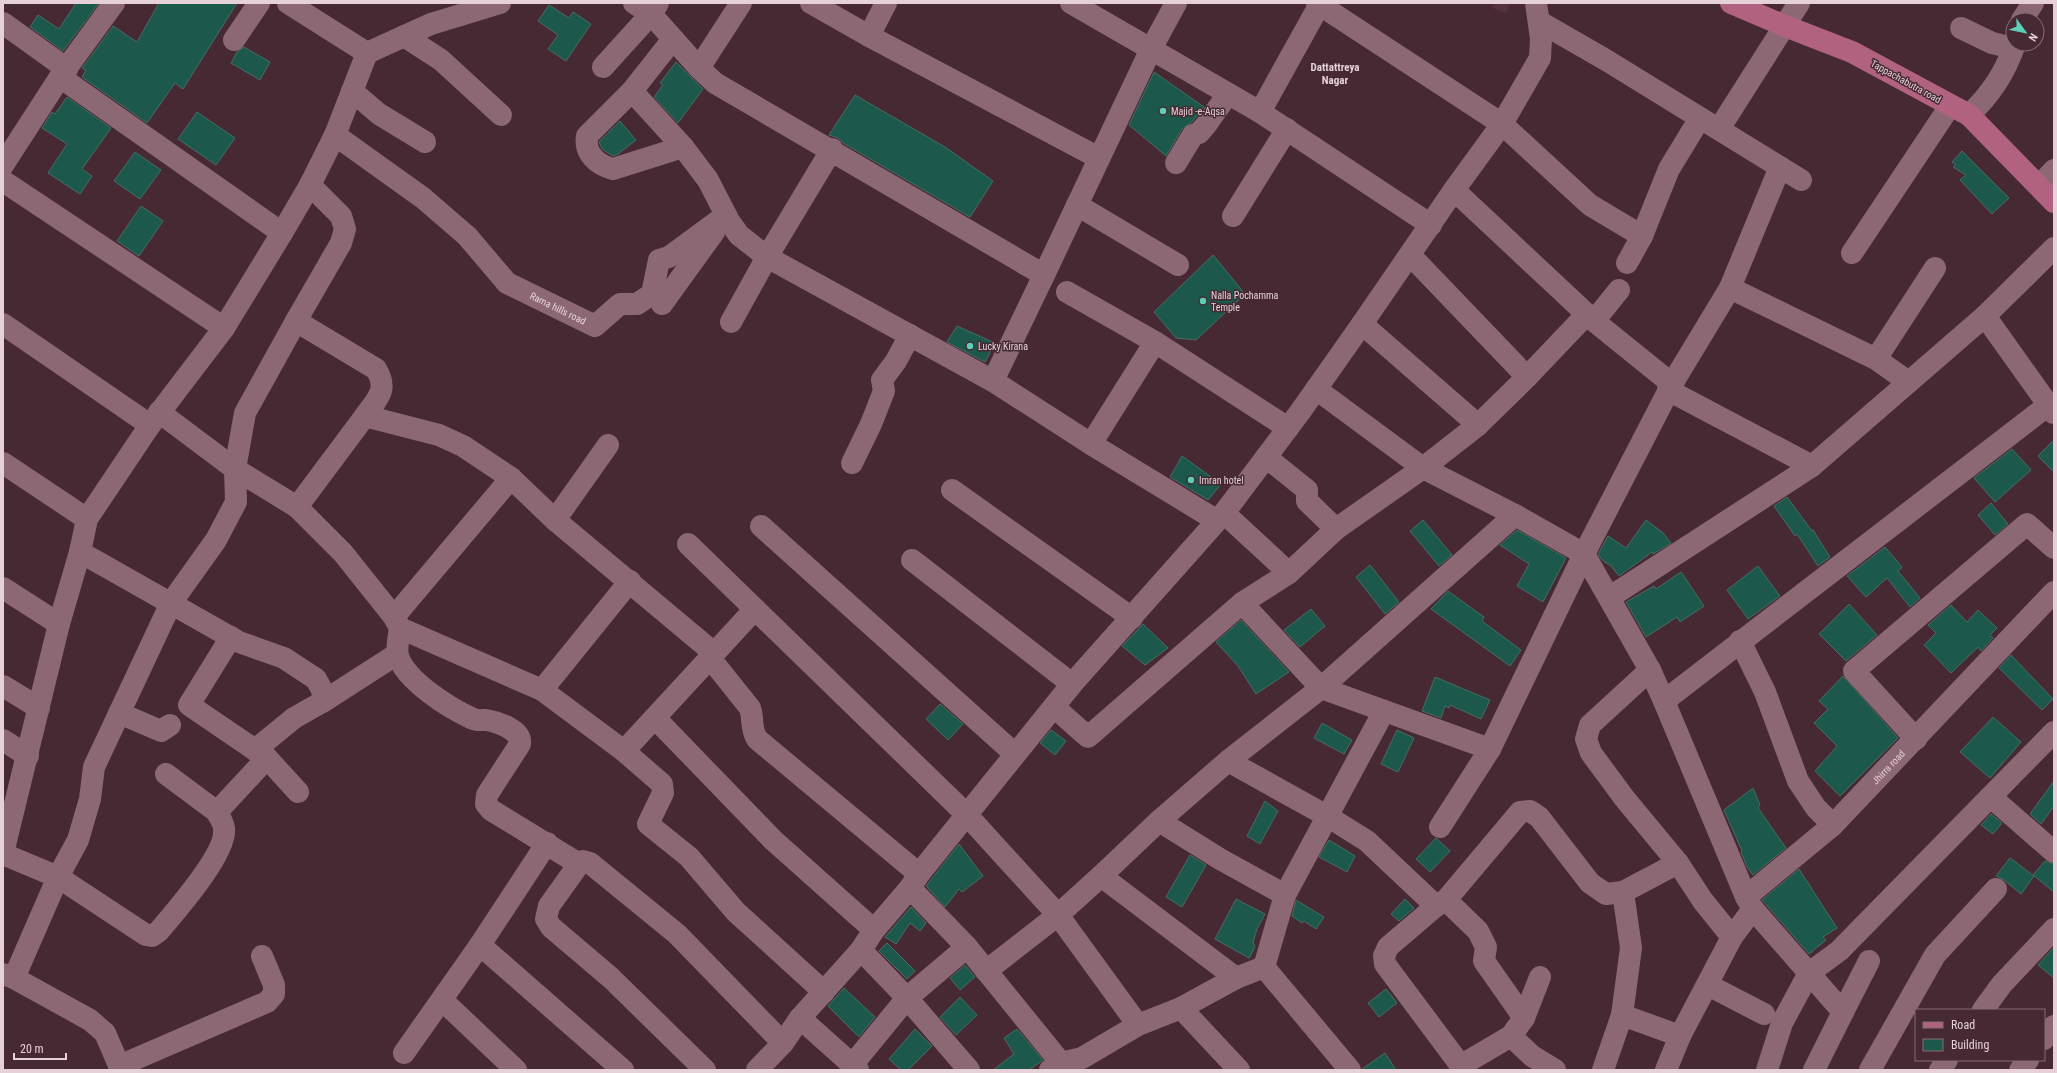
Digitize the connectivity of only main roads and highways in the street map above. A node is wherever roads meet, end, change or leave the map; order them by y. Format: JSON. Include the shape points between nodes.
{"nodes":[{"id":1,"x":1731,"y":3,"type":"edge"},
{"id":2,"x":2054,"y":202,"type":"edge"}],
"edges":[{"from":1,"to":2,"type":"main road","name":"Tappachabutra road","via":[[1852,52],[1960,110]]}]}
